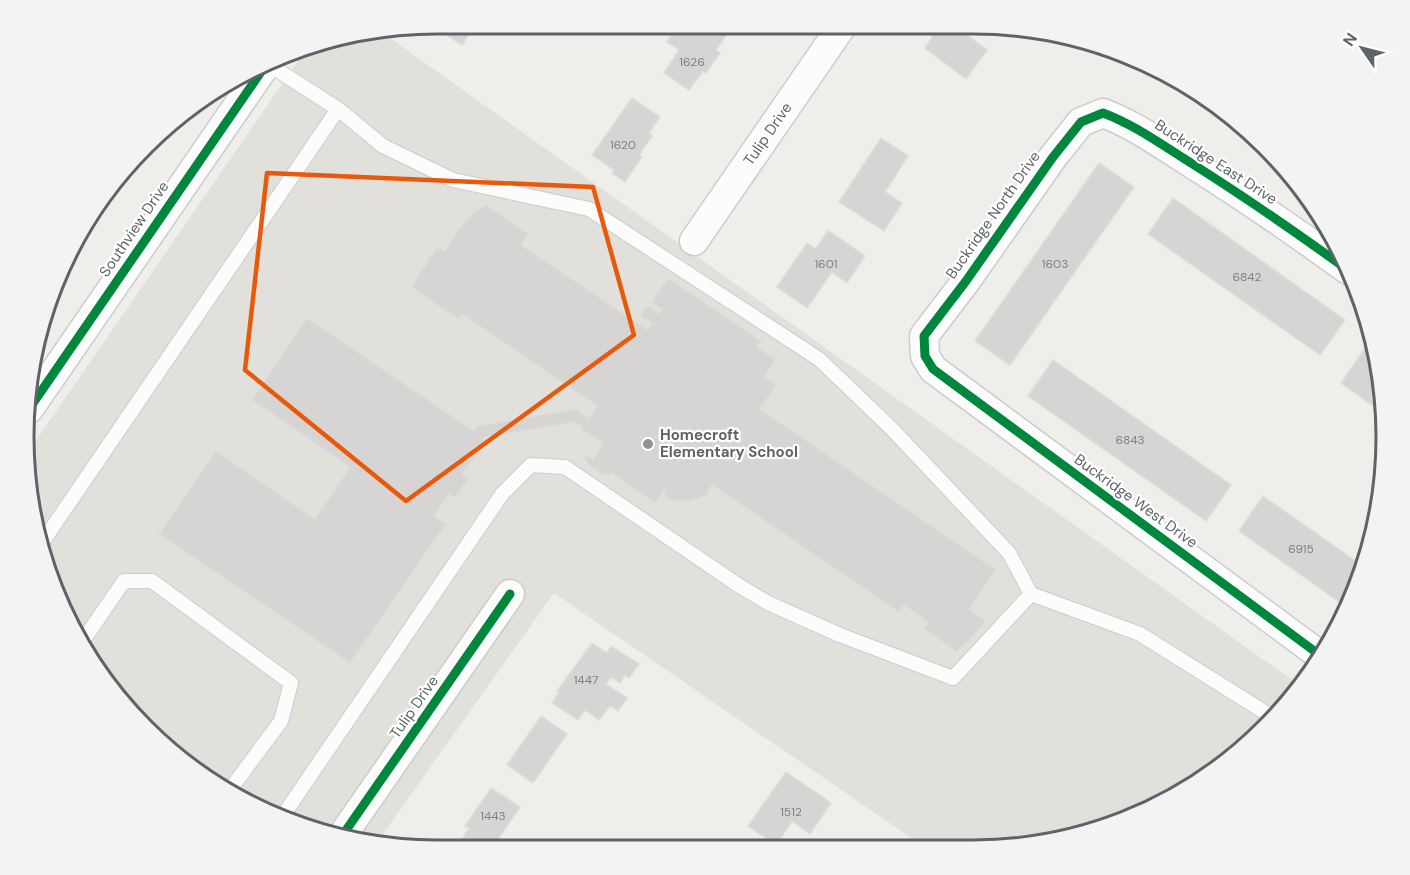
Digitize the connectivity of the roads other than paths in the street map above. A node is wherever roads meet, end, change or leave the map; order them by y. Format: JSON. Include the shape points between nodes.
{"nodes":[{"id":1,"x":836,"y":34,"type":"edge"},
{"id":2,"x":274,"y":69,"type":"edge"},
{"id":3,"x":260,"y":76,"type":"edge"},
{"id":4,"x":338,"y":110,"type":"junction"},
{"id":5,"x":1126,"y":122,"type":"joint"},
{"id":6,"x":694,"y":241,"type":"dead end"},
{"id":7,"x":1335,"y":260,"type":"edge"},
{"id":8,"x":933,"y":369,"type":"joint"},
{"id":9,"x":36,"y":398,"type":"edge"},
{"id":10,"x":47,"y":536,"type":"edge"},
{"id":11,"x":510,"y":594,"type":"dead end"},
{"id":12,"x":1031,"y":594,"type":"junction"},
{"id":13,"x":86,"y":636,"type":"edge"},
{"id":14,"x":1314,"y":651,"type":"edge"},
{"id":15,"x":1266,"y":713,"type":"edge"},
{"id":16,"x":233,"y":785,"type":"edge"},
{"id":17,"x":286,"y":811,"type":"edge"},
{"id":18,"x":346,"y":830,"type":"edge"}],
"edges":[{"from":1,"to":6,"type":"street","name":"Tulip Drive"},
{"from":2,"to":4,"type":"lane"},
{"from":3,"to":9,"type":"street","name":"Southview Drive"},
{"from":4,"to":10,"type":"lane"},
{"from":4,"to":12,"type":"lane","via":[[383,146],[453,180],[589,209],[819,359],[891,428],[1009,553]]},
{"from":5,"to":7,"type":"street","name":"Buckridge East Drive"},
{"from":5,"to":8,"type":"street","name":"Buckridge North Drive","via":[[1103,113],[1081,122],[1053,157],[924,336],[925,356]]},
{"from":8,"to":14,"type":"street","name":"Buckridge West Drive"},
{"from":11,"to":18,"type":"street","name":"Tulip Drive"},
{"from":12,"to":15,"type":"lane","via":[[1140,634]]},
{"from":12,"to":17,"type":"lane","via":[[953,678],[768,603],[565,467],[531,465],[502,494]]},
{"from":13,"to":16,"type":"lane","via":[[124,581],[152,580],[291,683],[281,721]]}]}
